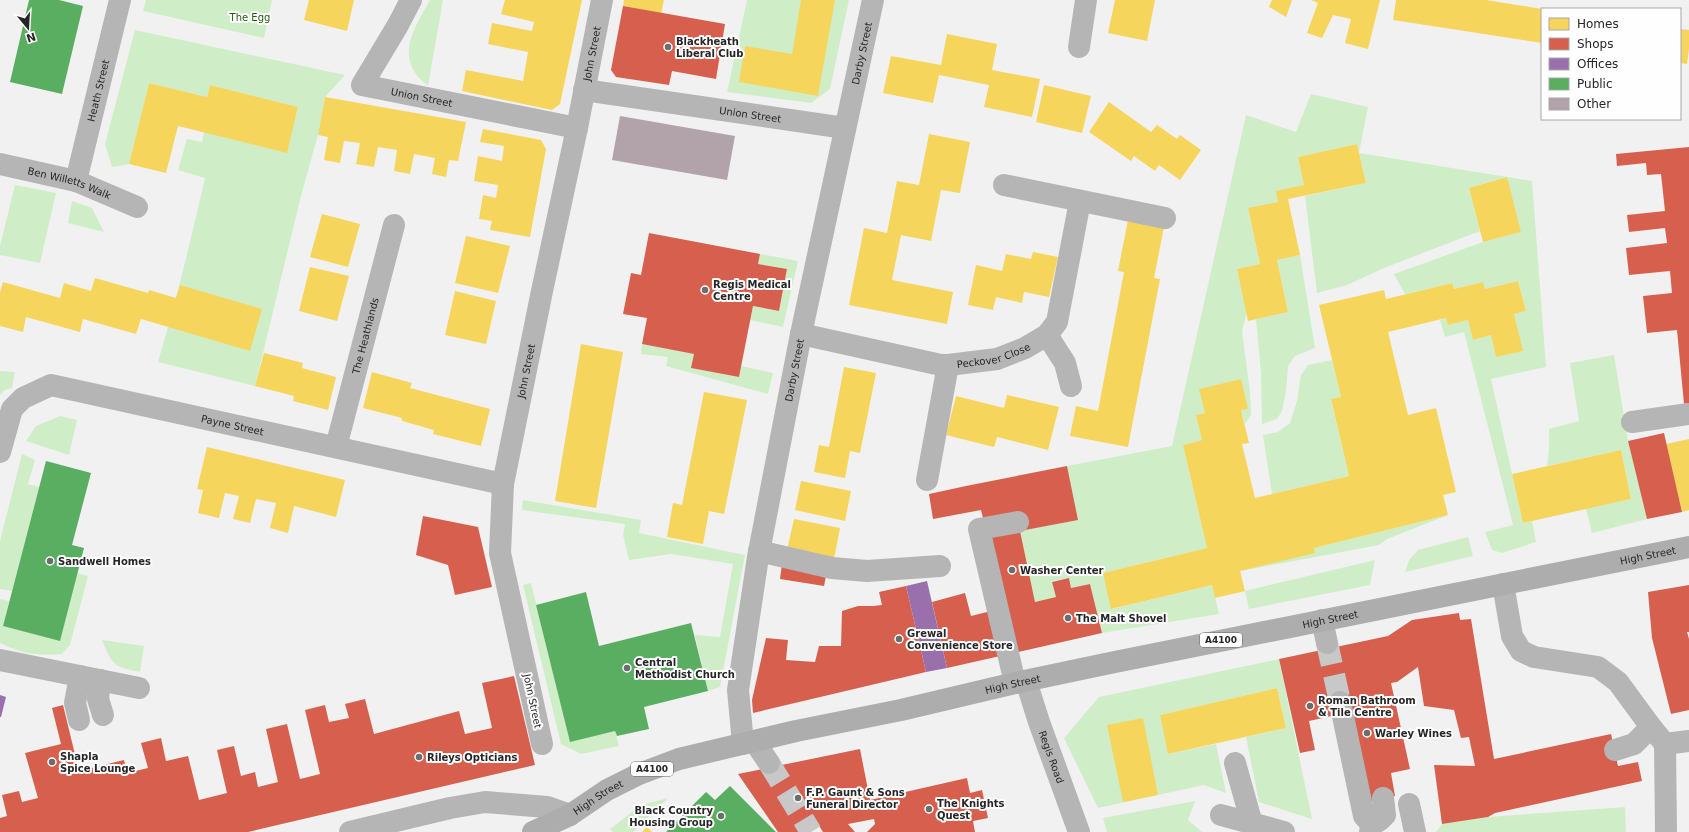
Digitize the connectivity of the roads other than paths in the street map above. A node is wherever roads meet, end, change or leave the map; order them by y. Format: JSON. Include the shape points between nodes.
{"nodes":[{"id":1,"x":120,"y":0,"type":"edge"},
{"id":2,"x":411,"y":0,"type":"edge"},
{"id":3,"x":602,"y":0,"type":"edge"},
{"id":4,"x":873,"y":0,"type":"edge"},
{"id":5,"x":1086,"y":0,"type":"edge"},
{"id":6,"x":1079,"y":48,"type":"dead end"},
{"id":7,"x":584,"y":90,"type":"junction"},
{"id":8,"x":577,"y":128,"type":"junction"},
{"id":9,"x":845,"y":128,"type":"junction"},
{"id":10,"x":0,"y":164,"type":"edge"},
{"id":11,"x":76,"y":180,"type":"junction"},
{"id":12,"x":1004,"y":185,"type":"dead end"},
{"id":13,"x":1080,"y":201,"type":"junction"},
{"id":14,"x":137,"y":207,"type":"dead end"},
{"id":15,"x":1165,"y":218,"type":"dead end"},
{"id":16,"x":394,"y":225,"type":"dead end"},
{"id":17,"x":801,"y":334,"type":"junction"},
{"id":18,"x":1047,"y":335,"type":"junction"},
{"id":19,"x":948,"y":365,"type":"junction"},
{"id":20,"x":1071,"y":386,"type":"dead end"},
{"id":21,"x":1689,"y":414,"type":"edge"},
{"id":22,"x":1632,"y":422,"type":"dead end"},
{"id":23,"x":336,"y":447,"type":"junction"},
{"id":24,"x":0,"y":452,"type":"edge"},
{"id":25,"x":927,"y":480,"type":"dead end"},
{"id":26,"x":503,"y":484,"type":"junction"},
{"id":27,"x":1018,"y":522,"type":"dead end"},
{"id":28,"x":1689,"y":547,"type":"edge"},
{"id":29,"x":759,"y":554,"type":"junction"},
{"id":30,"x":940,"y":566,"type":"dead end"},
{"id":31,"x":1503,"y":584,"type":"junction"},
{"id":32,"x":1322,"y":620,"type":"junction"},
{"id":33,"x":1327,"y":643,"type":"tunnel mouth"},
{"id":34,"x":0,"y":660,"type":"edge"},
{"id":35,"x":90,"y":678,"type":"junction"},
{"id":36,"x":1020,"y":682,"type":"junction"},
{"id":37,"x":139,"y":688,"type":"dead end"},
{"id":38,"x":1340,"y":702,"type":"tunnel mouth"},
{"id":39,"x":103,"y":715,"type":"dead end"},
{"id":40,"x":79,"y":720,"type":"dead end"},
{"id":41,"x":1651,"y":727,"type":"junction"},
{"id":42,"x":1689,"y":741,"type":"edge"},
{"id":43,"x":749,"y":742,"type":"junction"},
{"id":44,"x":542,"y":744,"type":"dead end"},
{"id":45,"x":1666,"y":744,"type":"junction"},
{"id":46,"x":1615,"y":750,"type":"dead end"},
{"id":47,"x":1235,"y":763,"type":"dead end"},
{"id":48,"x":769,"y":764,"type":"tunnel mouth"},
{"id":49,"x":1384,"y":798,"type":"dead end"},
{"id":50,"x":1408,"y":804,"type":"dead end"},
{"id":51,"x":570,"y":815,"type":"junction"},
{"id":52,"x":1221,"y":815,"type":"dead end"},
{"id":53,"x":1252,"y":824,"type":"junction"},
{"id":54,"x":1371,"y":829,"type":"edge"},
{"id":55,"x":350,"y":832,"type":"edge"},
{"id":56,"x":533,"y":832,"type":"edge"},
{"id":57,"x":554,"y":832,"type":"edge"},
{"id":58,"x":1079,"y":832,"type":"edge"},
{"id":59,"x":1284,"y":832,"type":"edge"},
{"id":60,"x":1415,"y":832,"type":"edge"},
{"id":61,"x":1666,"y":832,"type":"edge"}],
"edges":[{"from":1,"to":11,"type":"street","name":"Heath Street"},
{"from":2,"to":8,"type":"street","name":"Union Street","via":[[362,85]]},
{"from":3,"to":7,"type":"street","name":"John Street"},
{"from":4,"to":9,"type":"street","name":"Darby Street"},
{"from":5,"to":6,"type":"street"},
{"from":7,"to":8,"type":"street","name":"John Street"},
{"from":7,"to":9,"type":"street","name":"Union Street"},
{"from":8,"to":26,"type":"street","name":"John Street"},
{"from":9,"to":17,"type":"street","name":"Darby Street"},
{"from":10,"to":11,"type":"street","name":"Ben Willetts Walk"},
{"from":11,"to":14,"type":"street","name":"Ben Willetts Walk"},
{"from":12,"to":13,"type":"street"},
{"from":13,"to":15,"type":"street"},
{"from":13,"to":18,"type":"street","name":"Peckover Close","via":[[1057,322]]},
{"from":16,"to":23,"type":"street","name":"The Heathlands"},
{"from":17,"to":19,"type":"street","name":"Peckover Close"},
{"from":17,"to":29,"type":"street","name":"Darby Street"},
{"from":18,"to":19,"type":"street","name":"Peckover Close","via":[[1025,348],[997,359]]},
{"from":18,"to":20,"type":"street","via":[[1064,363]]},
{"from":19,"to":25,"type":"street"},
{"from":21,"to":22,"type":"street"},
{"from":23,"to":24,"type":"street","name":"Payne Street","via":[[51,385],[23,398],[12,409]]},
{"from":23,"to":26,"type":"street","name":"Payne Street"},
{"from":26,"to":44,"type":"street","name":"John Street","via":[[500,553]]},
{"from":27,"to":36,"type":"street","name":"Regis Road","via":[[979,529]]},
{"from":28,"to":31,"type":"main road","name":"High Street","number":"A4100"},
{"from":29,"to":30,"type":"street","via":[[832,568],[867,571]]},
{"from":29,"to":43,"type":"street","name":"Darby Street","via":[[738,690]]},
{"from":31,"to":32,"type":"main road","name":"High Street","number":"A4100"},
{"from":31,"to":41,"type":"street","via":[[1512,636],[1521,651],[1534,657],[1598,667],[1618,682]]},
{"from":32,"to":33,"type":"street"},
{"from":32,"to":36,"type":"main road","name":"High Street","number":"A4100"},
{"from":34,"to":35,"type":"street"},
{"from":35,"to":37,"type":"street"},
{"from":35,"to":39,"type":"street"},
{"from":35,"to":40,"type":"street","via":[[75,703]]},
{"from":36,"to":43,"type":"main road","name":"High Street","number":"A4100"},
{"from":36,"to":58,"type":"street","name":"Regis Road","via":[[1039,722]]},
{"from":38,"to":54,"type":"street","via":[[1364,816]]},
{"from":41,"to":45,"type":"street"},
{"from":41,"to":46,"type":"street","via":[[1634,744]]},
{"from":42,"to":45,"type":"street"},
{"from":43,"to":48,"type":"street"},
{"from":43,"to":51,"type":"main road","name":"High Street","number":"A4100","via":[[679,759],[639,774],[607,790]]},
{"from":45,"to":61,"type":"street"},
{"from":47,"to":53,"type":"street"},
{"from":49,"to":54,"type":"street","via":[[1385,815]]},
{"from":50,"to":60,"type":"street"},
{"from":51,"to":55,"type":"street","name":"High Street","via":[[547,807],[485,802]]},
{"from":51,"to":56,"type":"main road","number":"A4100"},
{"from":51,"to":57,"type":"main road","number":"A4100"},
{"from":52,"to":53,"type":"street"},
{"from":53,"to":59,"type":"street"}]}
